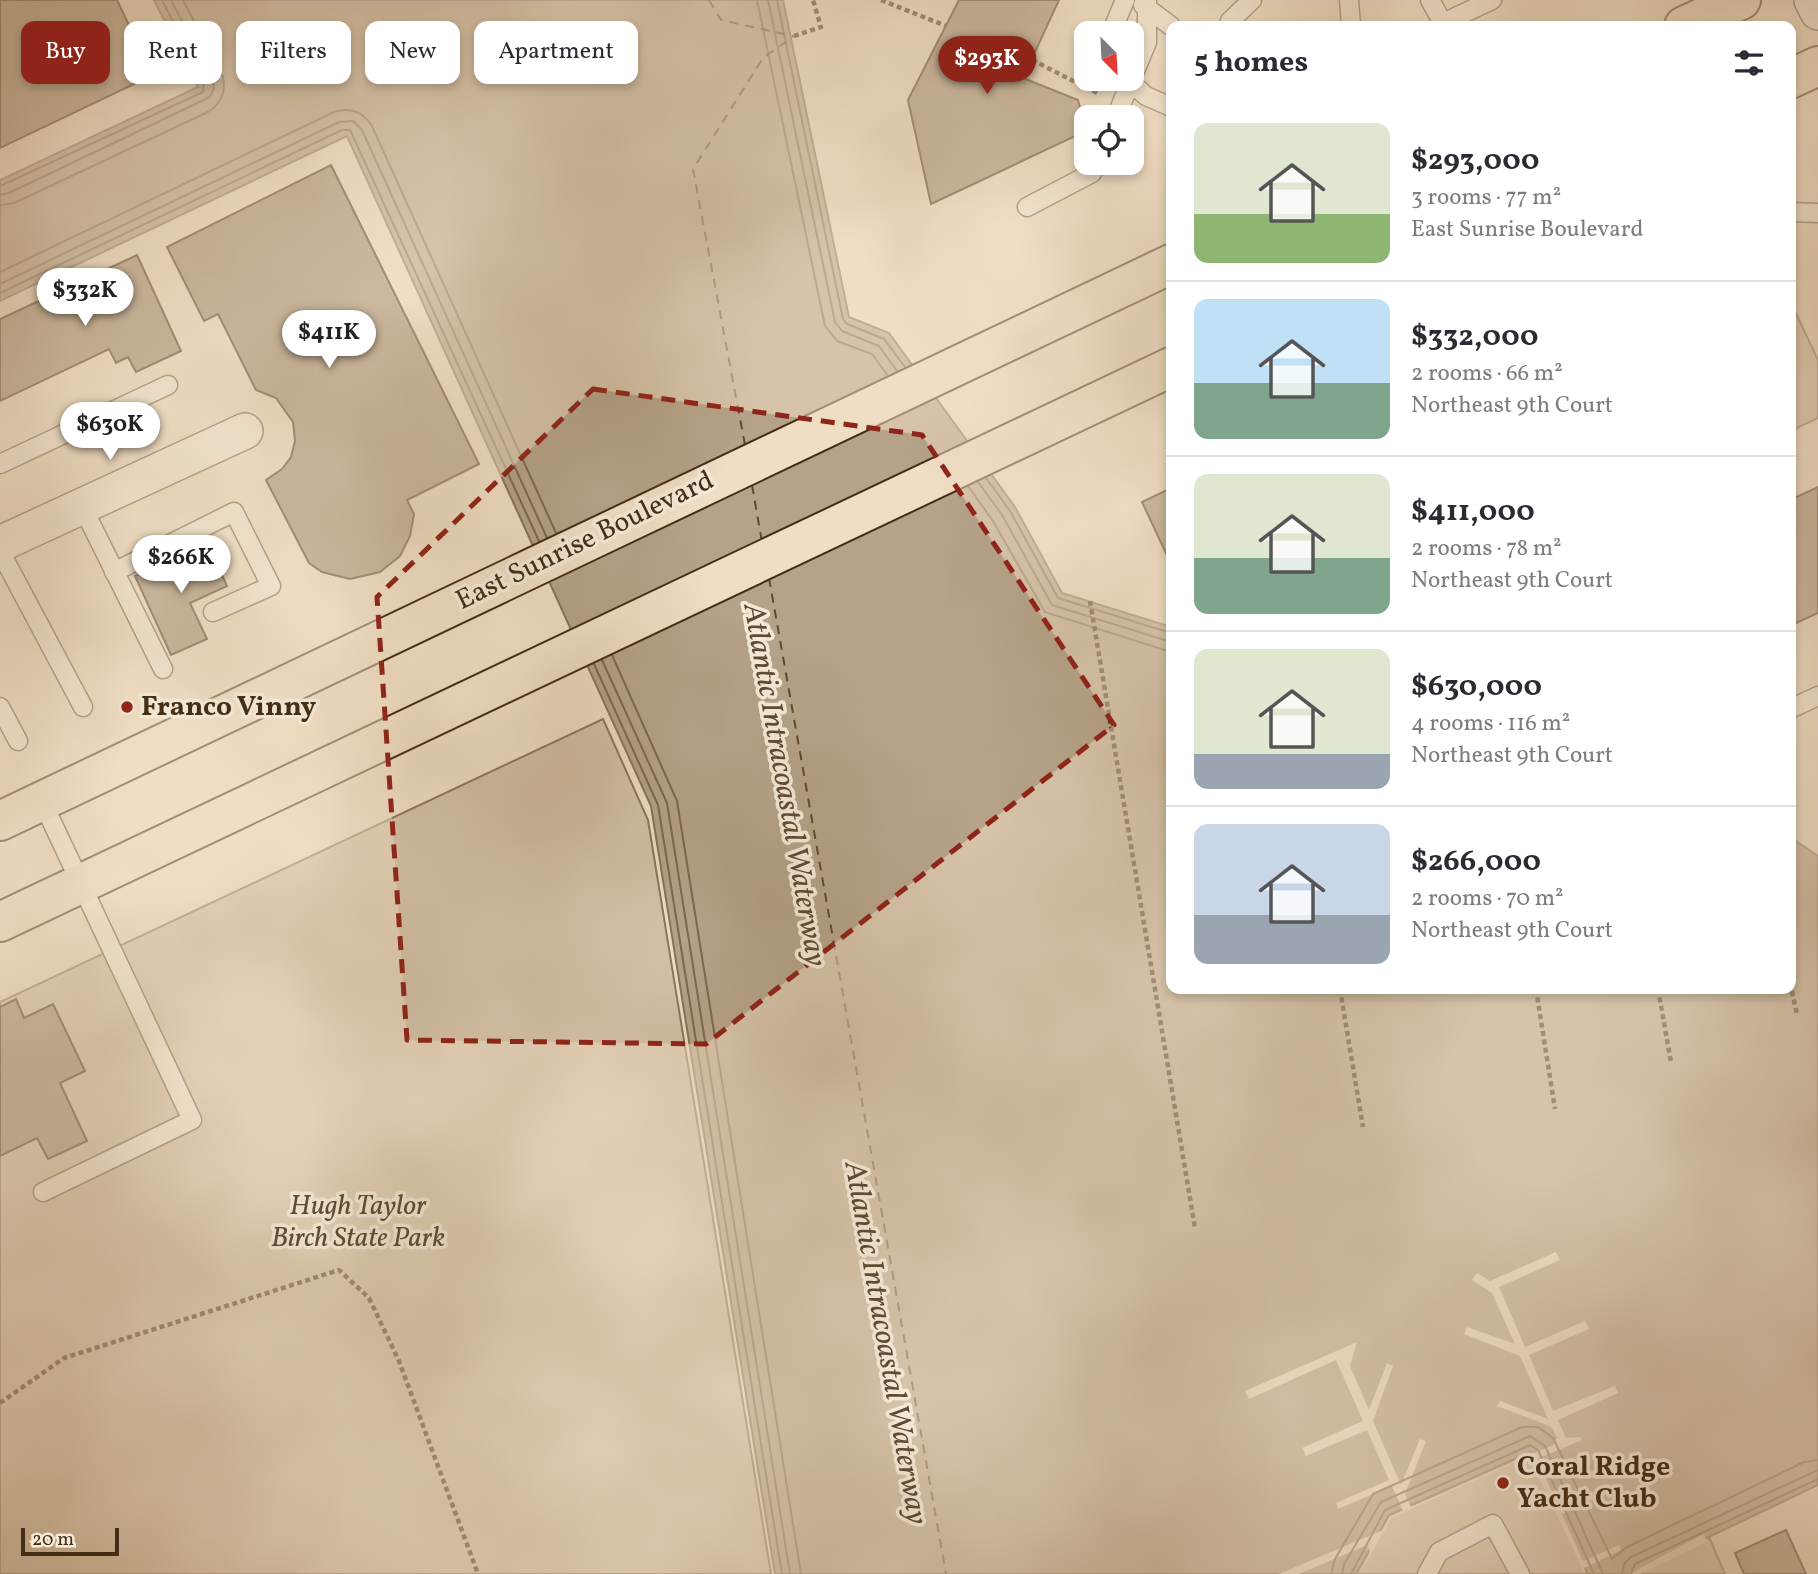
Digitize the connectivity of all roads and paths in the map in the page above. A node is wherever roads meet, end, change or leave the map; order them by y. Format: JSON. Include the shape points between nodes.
{"nodes":[{"id":1,"x":813,"y":0,"type":"edge"},
{"id":2,"x":881,"y":0,"type":"edge"},
{"id":3,"x":1125,"y":0,"type":"edge"},
{"id":4,"x":1252,"y":0,"type":"edge"},
{"id":5,"x":1349,"y":0,"type":"edge"},
{"id":6,"x":1430,"y":0,"type":"edge"},
{"id":7,"x":1492,"y":0,"type":"edge"},
{"id":8,"x":1741,"y":0,"type":"edge"},
{"id":9,"x":1812,"y":0,"type":"edge"},
{"id":10,"x":1143,"y":3,"type":"edge"},
{"id":11,"x":1818,"y":12,"type":"edge"},
{"id":12,"x":1116,"y":21,"type":"edge"},
{"id":13,"x":1231,"y":21,"type":"edge"},
{"id":14,"x":1351,"y":21,"type":"edge"},
{"id":15,"x":1442,"y":21,"type":"edge"},
{"id":16,"x":1447,"y":21,"type":"edge"},
{"id":17,"x":1695,"y":21,"type":"edge"},
{"id":18,"x":1166,"y":22,"type":"edge"},
{"id":19,"x":946,"y":26,"type":"dead end"},
{"id":20,"x":794,"y":36,"type":"dead end"},
{"id":21,"x":1144,"y":48,"type":"edge"},
{"id":22,"x":1032,"y":60,"type":"dead end"},
{"id":23,"x":1818,"y":66,"type":"edge"},
{"id":24,"x":1796,"y":76,"type":"edge"},
{"id":25,"x":1140,"y":91,"type":"edge"},
{"id":26,"x":1109,"y":105,"type":"edge"},
{"id":27,"x":1166,"y":105,"type":"edge"},
{"id":28,"x":1087,"y":175,"type":"edge"},
{"id":29,"x":1027,"y":207,"type":"dead end"},
{"id":30,"x":1796,"y":212,"type":"edge"},
{"id":31,"x":1818,"y":213,"type":"edge"},
{"id":32,"x":1166,"y":266,"type":"edge"},
{"id":33,"x":1166,"y":370,"type":"edge"},
{"id":34,"x":168,"y":385,"type":"dead end"},
{"id":35,"x":245,"y":431,"type":"dead end"},
{"id":36,"x":0,"y":464,"type":"edge"},
{"id":37,"x":82,"y":506,"type":"junction"},
{"id":38,"x":0,"y":544,"type":"edge"},
{"id":39,"x":0,"y":551,"type":"edge"},
{"id":40,"x":114,"y":572,"type":"junction"},
{"id":41,"x":1090,"y":601,"type":"dead end"},
{"id":42,"x":214,"y":612,"type":"dead end"},
{"id":43,"x":163,"y":669,"type":"dead end"},
{"id":44,"x":1818,"y":696,"type":"edge"},
{"id":45,"x":1796,"y":706,"type":"edge"},
{"id":46,"x":0,"y":707,"type":"edge"},
{"id":47,"x":83,"y":707,"type":"dead end"},
{"id":48,"x":18,"y":741,"type":"dead end"},
{"id":49,"x":42,"y":801,"type":"junction"},
{"id":50,"x":0,"y":821,"type":"edge"},
{"id":51,"x":81,"y":883,"type":"junction"},
{"id":52,"x":0,"y":922,"type":"edge"},
{"id":53,"x":1341,"y":994,"type":"edge"},
{"id":54,"x":1537,"y":994,"type":"edge"},
{"id":55,"x":1659,"y":994,"type":"edge"},
{"id":56,"x":1792,"y":994,"type":"edge"},
{"id":57,"x":1797,"y":1014,"type":"dead end"},
{"id":58,"x":1671,"y":1062,"type":"dead end"},
{"id":59,"x":1555,"y":1109,"type":"dead end"},
{"id":60,"x":1363,"y":1127,"type":"dead end"},
{"id":61,"x":43,"y":1192,"type":"dead end"},
{"id":62,"x":1195,"y":1228,"type":"dead end"},
{"id":63,"x":0,"y":1404,"type":"edge"},
{"id":64,"x":478,"y":1574,"type":"edge"},
{"id":65,"x":1427,"y":1574,"type":"edge"},
{"id":66,"x":1520,"y":1574,"type":"edge"}],
"edges":[{"from":1,"to":20,"type":"path","via":[[821,27]]},
{"from":2,"to":19,"type":"path"},
{"from":3,"to":12,"type":"lane"},
{"from":4,"to":13,"type":"lane"},
{"from":5,"to":14,"type":"lane"},
{"from":6,"to":15,"type":"lane"},
{"from":7,"to":16,"type":"lane"},
{"from":8,"to":17,"type":"main road"},
{"from":9,"to":11,"type":"street"},
{"from":10,"to":18,"type":"lane"},
{"from":10,"to":21,"type":"lane"},
{"from":22,"to":26,"type":"path"},
{"from":23,"to":24,"type":"main road"},
{"from":25,"to":27,"type":"lane"},
{"from":28,"to":29,"type":"lane"},
{"from":30,"to":31,"type":"lane"},
{"from":32,"to":49,"type":"main road","name":"East Sunrise Boulevard"},
{"from":33,"to":51,"type":"main road"},
{"from":34,"to":36,"type":"lane"},
{"from":35,"to":37,"type":"street"},
{"from":37,"to":38,"type":"street"},
{"from":37,"to":40,"type":"lane"},
{"from":39,"to":47,"type":"lane"},
{"from":40,"to":42,"type":"lane","via":[[234,512],[271,586]]},
{"from":40,"to":43,"type":"lane"},
{"from":41,"to":62,"type":"path"},
{"from":44,"to":45,"type":"lane"},
{"from":46,"to":48,"type":"lane"},
{"from":49,"to":50,"type":"main road","name":"East Sunrise Boulevard"},
{"from":49,"to":51,"type":"lane"},
{"from":51,"to":52,"type":"main road"},
{"from":51,"to":61,"type":"lane","via":[[192,1119]]},
{"from":53,"to":60,"type":"path"},
{"from":54,"to":59,"type":"path"},
{"from":55,"to":58,"type":"path"},
{"from":56,"to":57,"type":"path"},
{"from":63,"to":64,"type":"path","via":[[64,1358],[339,1270],[369,1298],[399,1361]]},
{"from":65,"to":66,"type":"lane","via":[[1440,1552],[1493,1524]]}]}
